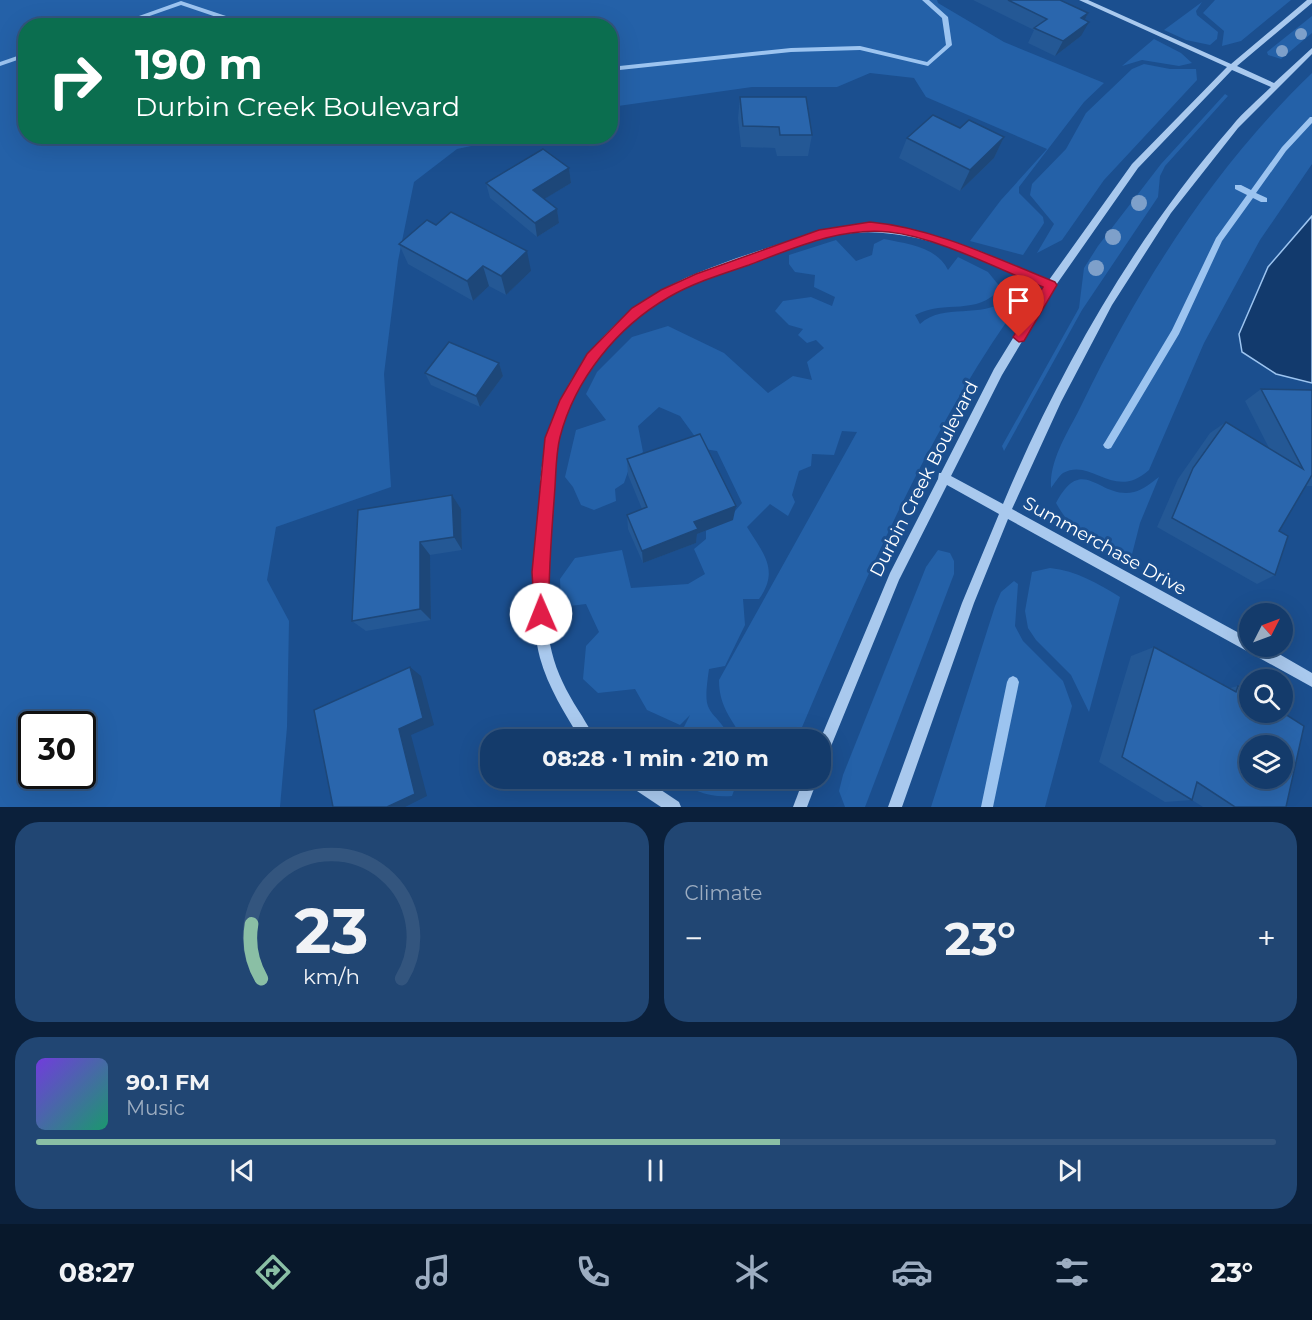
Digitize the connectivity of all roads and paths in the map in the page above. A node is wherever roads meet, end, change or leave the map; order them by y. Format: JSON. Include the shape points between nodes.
{"nodes":[{"id":1,"x":1082,"y":0,"type":"edge"},
{"id":2,"x":1311,"y":0,"type":"edge"},
{"id":3,"x":1312,"y":50,"type":"edge"},
{"id":4,"x":1231,"y":67,"type":"junction"},
{"id":5,"x":1275,"y":86,"type":"junction"},
{"id":6,"x":1051,"y":285,"type":"junction"},
{"id":7,"x":943,"y":477,"type":"junction"},
{"id":8,"x":1004,"y":512,"type":"junction"},
{"id":9,"x":1239,"y":640,"type":"edge"},
{"id":10,"x":1270,"y":657,"type":"edge"},
{"id":11,"x":1312,"y":680,"type":"edge"},
{"id":12,"x":582,"y":729,"type":"edge"},
{"id":13,"x":831,"y":729,"type":"edge"},
{"id":14,"x":647,"y":789,"type":"edge"},
{"id":15,"x":807,"y":789,"type":"edge"},
{"id":16,"x":674,"y":807,"type":"edge"},
{"id":17,"x":800,"y":807,"type":"edge"},
{"id":18,"x":895,"y":807,"type":"edge"}],
"edges":[{"from":1,"to":4,"type":"street"},
{"from":2,"to":4,"type":"street","name":"Durbin Creek Boulevard"},
{"from":3,"to":5,"type":"street"},
{"from":4,"to":5,"type":"street"},
{"from":4,"to":6,"type":"street","name":"Durbin Creek Boulevard","via":[[1135,166]]},
{"from":5,"to":8,"type":"street","via":[[1203,165],[1153,232],[1057,400]]},
{"from":6,"to":7,"type":"street","name":"Durbin Creek Boulevard","via":[[998,372]]},
{"from":6,"to":12,"type":"street","via":[[916,234],[870,226],[823,233],[692,281],[646,305],[616,331],[591,357],[566,400],[552,438],[540,572],[547,658],[564,702]]},
{"from":7,"to":8,"type":"street","name":"Summerchase Drive"},
{"from":7,"to":13,"type":"street","name":"Durbin Creek Boulevard","via":[[894,576]]},
{"from":8,"to":9,"type":"street","name":"Summerchase Drive"},
{"from":8,"to":18,"type":"street","via":[[946,659]]},
{"from":10,"to":11,"type":"street","name":"Summerchase Drive"},
{"from":14,"to":16,"type":"street"},
{"from":15,"to":17,"type":"street"}]}
